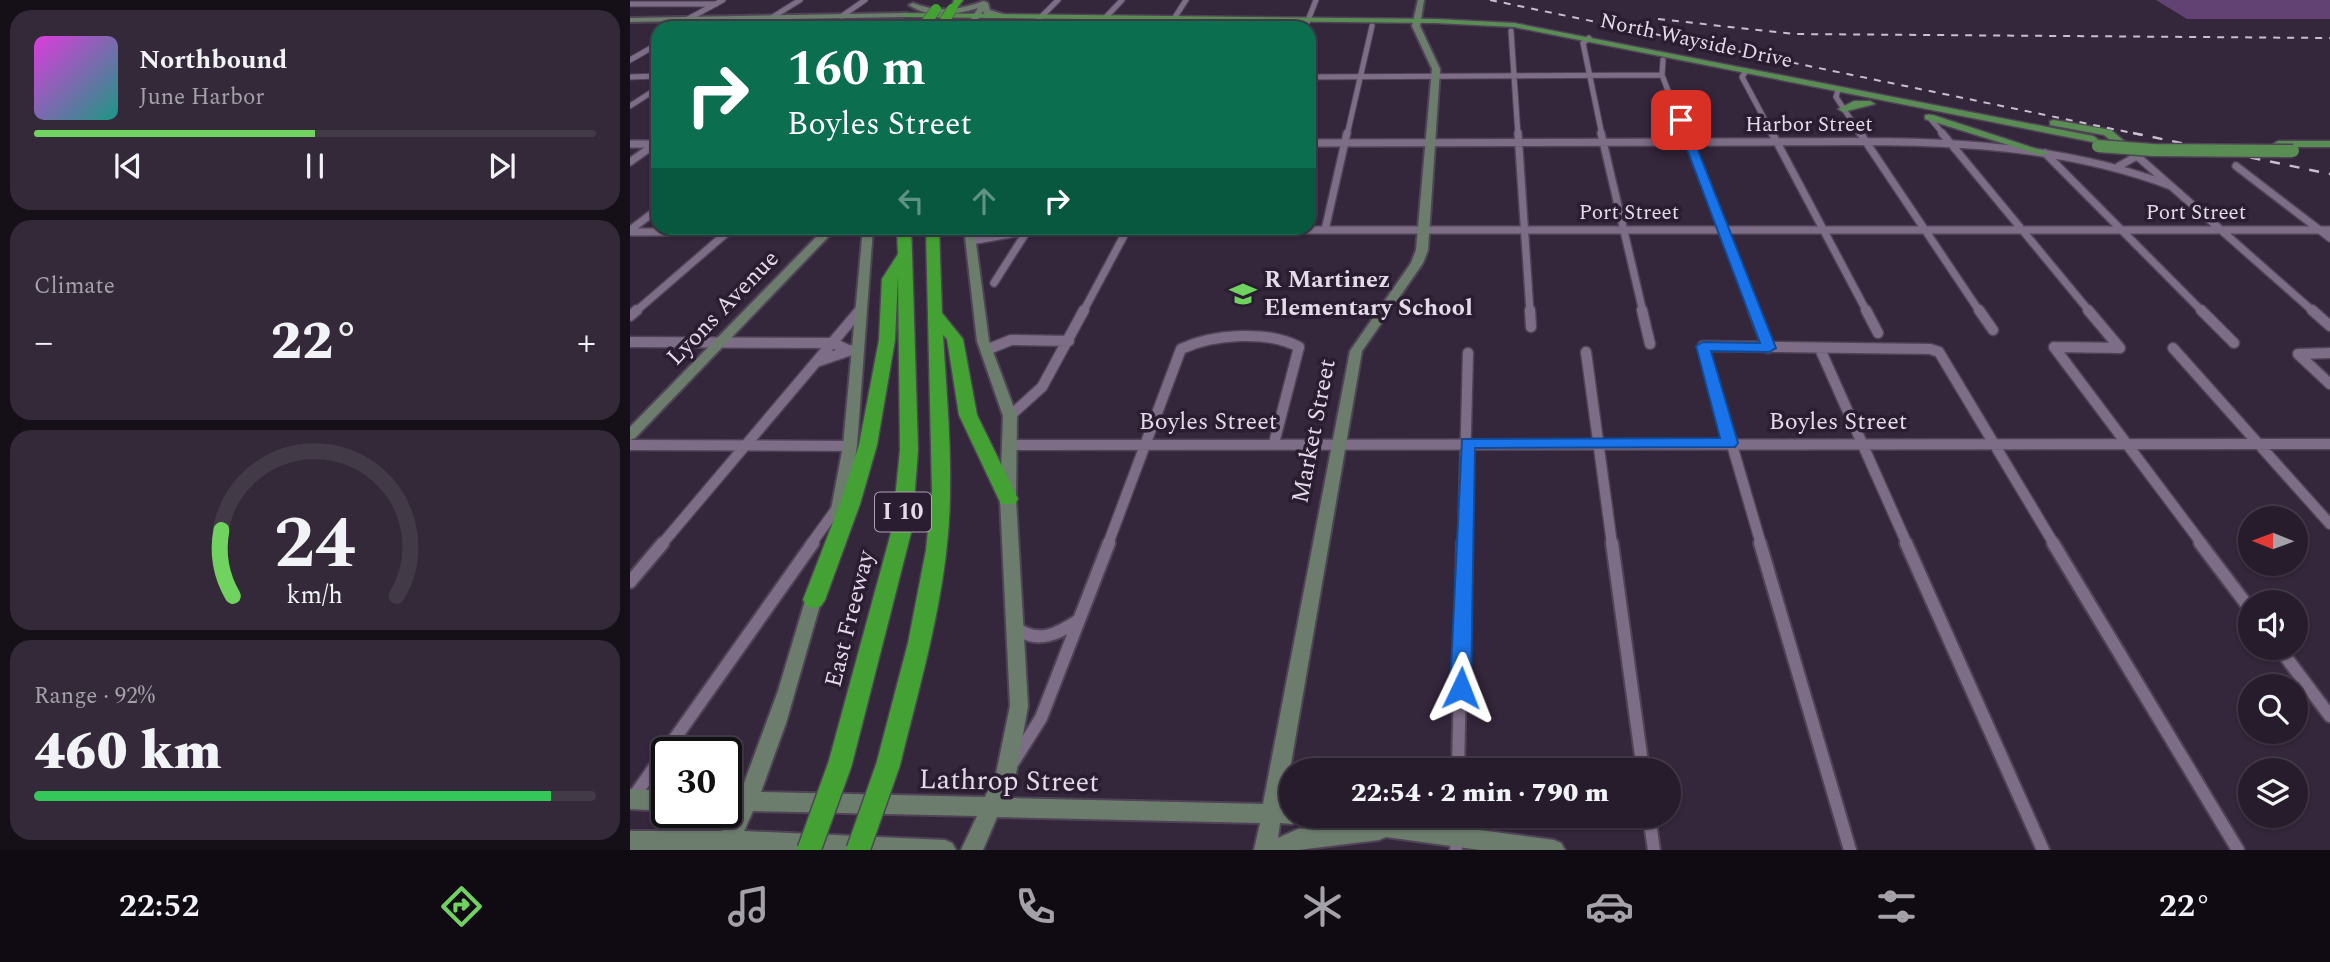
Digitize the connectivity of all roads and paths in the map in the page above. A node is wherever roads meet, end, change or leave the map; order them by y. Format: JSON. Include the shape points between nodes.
{"nodes":[{"id":1,"x":723,"y":0,"type":"edge"},
{"id":2,"x":800,"y":0,"type":"edge"},
{"id":3,"x":864,"y":0,"type":"edge"},
{"id":4,"x":960,"y":0,"type":"edge"},
{"id":5,"x":1058,"y":0,"type":"edge"},
{"id":6,"x":1122,"y":0,"type":"edge"},
{"id":7,"x":1186,"y":0,"type":"edge"},
{"id":8,"x":1316,"y":0,"type":"edge"},
{"id":9,"x":1421,"y":0,"type":"edge"},
{"id":10,"x":915,"y":2,"type":"edge"},
{"id":11,"x":986,"y":2,"type":"edge"},
{"id":12,"x":630,"y":4,"type":"edge"},
{"id":13,"x":716,"y":4,"type":"junction"},
{"id":14,"x":939,"y":4,"type":"edge"},
{"id":15,"x":886,"y":15,"type":"junction"},
{"id":16,"x":904,"y":15,"type":"junction"},
{"id":17,"x":976,"y":15,"type":"junction"},
{"id":18,"x":1002,"y":15,"type":"junction"},
{"id":19,"x":1043,"y":15,"type":"junction"},
{"id":20,"x":842,"y":16,"type":"junction"},
{"id":21,"x":1105,"y":18,"type":"junction"},
{"id":22,"x":769,"y":19,"type":"junction"},
{"id":23,"x":692,"y":21,"type":"edge"},
{"id":24,"x":697,"y":21,"type":"edge"},
{"id":25,"x":766,"y":21,"type":"edge"},
{"id":26,"x":899,"y":21,"type":"edge"},
{"id":27,"x":927,"y":21,"type":"edge"},
{"id":28,"x":945,"y":21,"type":"edge"},
{"id":29,"x":973,"y":21,"type":"edge"},
{"id":30,"x":1037,"y":21,"type":"edge"},
{"id":31,"x":1133,"y":21,"type":"edge"},
{"id":32,"x":1173,"y":21,"type":"edge"},
{"id":33,"x":1307,"y":21,"type":"edge"},
{"id":34,"x":631,"y":22,"type":"edge"},
{"id":35,"x":651,"y":23,"type":"edge"},
{"id":36,"x":1416,"y":23,"type":"junction"},
{"id":37,"x":651,"y":24,"type":"edge"},
{"id":38,"x":1316,"y":24,"type":"edge"},
{"id":39,"x":1316,"y":24,"type":"edge"},
{"id":40,"x":1373,"y":26,"type":"junction"},
{"id":41,"x":1511,"y":31,"type":"junction"},
{"id":42,"x":1586,"y":41,"type":"junction"},
{"id":43,"x":651,"y":48,"type":"edge"},
{"id":44,"x":630,"y":60,"type":"edge"},
{"id":45,"x":1663,"y":60,"type":"junction"},
{"id":46,"x":1744,"y":74,"type":"junction"},
{"id":47,"x":1588,"y":75,"type":"junction"},
{"id":48,"x":1662,"y":75,"type":"junction"},
{"id":49,"x":630,"y":76,"type":"edge"},
{"id":50,"x":651,"y":76,"type":"edge"},
{"id":51,"x":1435,"y":76,"type":"junction"},
{"id":52,"x":1512,"y":76,"type":"junction"},
{"id":53,"x":1316,"y":77,"type":"edge"},
{"id":54,"x":1360,"y":77,"type":"junction"},
{"id":55,"x":651,"y":92,"type":"edge"},
{"id":56,"x":1837,"y":94,"type":"junction"},
{"id":57,"x":1870,"y":104,"type":"junction"},
{"id":58,"x":630,"y":106,"type":"edge"},
{"id":59,"x":1843,"y":109,"type":"junction"},
{"id":60,"x":1944,"y":111,"type":"junction"},
{"id":61,"x":1929,"y":117,"type":"junction"},
{"id":62,"x":1430,"y":142,"type":"junction"},
{"id":63,"x":1517,"y":142,"type":"junction"},
{"id":64,"x":1604,"y":142,"type":"junction"},
{"id":65,"x":1690,"y":142,"type":"junction"},
{"id":66,"x":1864,"y":142,"type":"junction"},
{"id":67,"x":1948,"y":142,"type":"junction"},
{"id":68,"x":651,"y":143,"type":"edge"},
{"id":69,"x":1316,"y":143,"type":"edge"},
{"id":70,"x":1345,"y":143,"type":"junction"},
{"id":71,"x":1777,"y":143,"type":"junction"},
{"id":72,"x":2096,"y":143,"type":"junction"},
{"id":73,"x":630,"y":144,"type":"edge"},
{"id":74,"x":2330,"y":144,"type":"edge"},
{"id":75,"x":651,"y":147,"type":"edge"},
{"id":76,"x":2330,"y":151,"type":"edge"},
{"id":77,"x":2045,"y":153,"type":"junction"},
{"id":78,"x":2137,"y":156,"type":"junction"},
{"id":79,"x":630,"y":162,"type":"edge"},
{"id":80,"x":2119,"y":166,"type":"junction"},
{"id":81,"x":2236,"y":166,"type":"dead end"},
{"id":82,"x":2171,"y":186,"type":"junction"},
{"id":83,"x":651,"y":214,"type":"edge"},
{"id":84,"x":1316,"y":230,"type":"edge"},
{"id":85,"x":1325,"y":230,"type":"junction"},
{"id":86,"x":1624,"y":230,"type":"junction"},
{"id":87,"x":1724,"y":230,"type":"junction"},
{"id":88,"x":2024,"y":230,"type":"junction"},
{"id":89,"x":2122,"y":230,"type":"junction"},
{"id":90,"x":2221,"y":230,"type":"junction"},
{"id":91,"x":2320,"y":230,"type":"junction"},
{"id":92,"x":2330,"y":230,"type":"edge"},
{"id":93,"x":630,"y":231,"type":"edge"},
{"id":94,"x":651,"y":231,"type":"edge"},
{"id":95,"x":1426,"y":231,"type":"junction"},
{"id":96,"x":1524,"y":231,"type":"junction"},
{"id":97,"x":1823,"y":231,"type":"junction"},
{"id":98,"x":1923,"y":231,"type":"junction"},
{"id":99,"x":725,"y":235,"type":"edge"},
{"id":100,"x":824,"y":235,"type":"edge"},
{"id":101,"x":868,"y":235,"type":"edge"},
{"id":102,"x":904,"y":235,"type":"edge"},
{"id":103,"x":932,"y":235,"type":"edge"},
{"id":104,"x":970,"y":235,"type":"edge"},
{"id":105,"x":1024,"y":235,"type":"edge"},
{"id":106,"x":1124,"y":235,"type":"edge"},
{"id":107,"x":2330,"y":237,"type":"edge"},
{"id":108,"x":905,"y":253,"type":"junction"},
{"id":109,"x":994,"y":283,"type":"dead end"},
{"id":110,"x":863,"y":306,"type":"junction"},
{"id":111,"x":630,"y":316,"type":"edge"},
{"id":112,"x":937,"y":316,"type":"junction"},
{"id":113,"x":2330,"y":326,"type":"edge"},
{"id":114,"x":1531,"y":327,"type":"dead end"},
{"id":115,"x":1993,"y":330,"type":"dead end"},
{"id":116,"x":1878,"y":333,"type":"dead end"},
{"id":117,"x":1069,"y":341,"type":"junction"},
{"id":118,"x":630,"y":342,"type":"edge"},
{"id":119,"x":718,"y":342,"type":"junction"},
{"id":120,"x":834,"y":343,"type":"junction"},
{"id":121,"x":2234,"y":343,"type":"dead end"},
{"id":122,"x":1650,"y":344,"type":"dead end"},
{"id":123,"x":1769,"y":348,"type":"junction"},
{"id":124,"x":2173,"y":348,"type":"dead end"},
{"id":125,"x":853,"y":349,"type":"junction"},
{"id":126,"x":1820,"y":349,"type":"junction"},
{"id":127,"x":986,"y":350,"type":"junction"},
{"id":128,"x":1586,"y":352,"type":"dead end"},
{"id":129,"x":1468,"y":353,"type":"dead end"},
{"id":130,"x":2330,"y":353,"type":"edge"},
{"id":131,"x":818,"y":361,"type":"junction"},
{"id":132,"x":2330,"y":384,"type":"edge"},
{"id":133,"x":1010,"y":416,"type":"junction"},
{"id":134,"x":630,"y":435,"type":"edge"},
{"id":135,"x":1146,"y":443,"type":"junction"},
{"id":136,"x":1275,"y":443,"type":"junction"},
{"id":137,"x":1338,"y":443,"type":"junction"},
{"id":138,"x":1467,"y":443,"type":"junction"},
{"id":139,"x":1598,"y":443,"type":"junction"},
{"id":140,"x":1730,"y":443,"type":"junction"},
{"id":141,"x":1863,"y":443,"type":"junction"},
{"id":142,"x":1993,"y":443,"type":"junction"},
{"id":143,"x":2258,"y":443,"type":"junction"},
{"id":144,"x":2127,"y":444,"type":"junction"},
{"id":145,"x":2330,"y":444,"type":"edge"},
{"id":146,"x":630,"y":445,"type":"edge"},
{"id":147,"x":746,"y":445,"type":"junction"},
{"id":148,"x":1010,"y":445,"type":"junction"},
{"id":149,"x":850,"y":446,"type":"junction"},
{"id":150,"x":1008,"y":499,"type":"junction"},
{"id":151,"x":841,"y":502,"type":"junction"},
{"id":152,"x":2330,"y":524,"type":"edge"},
{"id":153,"x":630,"y":582,"type":"edge"},
{"id":154,"x":2238,"y":593,"type":"edge"},
{"id":155,"x":814,"y":600,"type":"junction"},
{"id":156,"x":1079,"y":620,"type":"junction"},
{"id":157,"x":1014,"y":627,"type":"junction"},
{"id":158,"x":2288,"y":660,"type":"edge"},
{"id":159,"x":2330,"y":716,"type":"edge"},
{"id":160,"x":1290,"y":758,"type":"edge"},
{"id":161,"x":1458,"y":758,"type":"edge"},
{"id":162,"x":1641,"y":758,"type":"edge"},
{"id":163,"x":1006,"y":774,"type":"junction"},
{"id":164,"x":631,"y":799,"type":"edge"},
{"id":165,"x":651,"y":800,"type":"edge"},
{"id":166,"x":742,"y":801,"type":"edge"},
{"id":167,"x":748,"y":801,"type":"junction"},
{"id":168,"x":990,"y":809,"type":"junction"},
{"id":169,"x":1279,"y":813,"type":"edge"},
{"id":170,"x":1279,"y":820,"type":"edge"},
{"id":171,"x":1392,"y":828,"type":"edge"},
{"id":172,"x":1410,"y":828,"type":"edge"},
{"id":173,"x":1651,"y":828,"type":"edge"},
{"id":174,"x":1457,"y":833,"type":"edge"},
{"id":175,"x":630,"y":841,"type":"edge"},
{"id":176,"x":726,"y":845,"type":"edge"},
{"id":177,"x":809,"y":850,"type":"edge"},
{"id":178,"x":858,"y":850,"type":"edge"},
{"id":179,"x":945,"y":850,"type":"edge"},
{"id":180,"x":972,"y":850,"type":"edge"},
{"id":181,"x":1265,"y":850,"type":"edge"},
{"id":182,"x":1275,"y":850,"type":"edge"},
{"id":183,"x":1554,"y":850,"type":"edge"},
{"id":184,"x":1654,"y":850,"type":"edge"},
{"id":185,"x":1850,"y":850,"type":"edge"},
{"id":186,"x":2043,"y":850,"type":"edge"},
{"id":187,"x":2238,"y":850,"type":"edge"}],
"edges":[{"from":1,"to":13,"type":"street"},
{"from":2,"to":22,"type":"street"},
{"from":3,"to":20,"type":"street"},
{"from":4,"to":28,"type":"highway","bridge":true},
{"from":5,"to":19,"type":"street"},
{"from":6,"to":21,"type":"street"},
{"from":7,"to":32,"type":"street"},
{"from":8,"to":33,"type":"street"},
{"from":9,"to":36,"type":"main road"},
{"from":10,"to":11,"type":"main road","via":[[931,11],[972,9]]},
{"from":10,"to":15,"type":"main road"},
{"from":10,"to":16,"type":"main road"},
{"from":11,"to":17,"type":"main road"},
{"from":11,"to":18,"type":"main road","via":[[984,10]]},
{"from":12,"to":13,"type":"street"},
{"from":13,"to":23,"type":"street"},
{"from":14,"to":27,"type":"highway","bridge":true},
{"from":15,"to":16,"type":"main road","name":"North Wayside Drive"},
{"from":15,"to":20,"type":"main road","name":"North Wayside Drive"},
{"from":16,"to":17,"type":"main road","name":"North Wayside Drive"},
{"from":16,"to":26,"type":"main road"},
{"from":17,"to":18,"type":"main road","name":"North Wayside Drive"},
{"from":17,"to":29,"type":"main road"},
{"from":18,"to":19,"type":"main road","name":"North Wayside Drive"},
{"from":19,"to":21,"type":"main road","name":"North Wayside Drive"},
{"from":19,"to":30,"type":"street"},
{"from":20,"to":22,"type":"main road","name":"North Wayside Drive"},
{"from":21,"to":31,"type":"main road","name":"North Wayside Drive"},
{"from":22,"to":24,"type":"main road","name":"North Wayside Drive"},
{"from":22,"to":25,"type":"street"},
{"from":34,"to":35,"type":"main road","name":"North Wayside Drive"},
{"from":34,"to":37,"type":"main road","name":"North Wayside Drive"},
{"from":36,"to":38,"type":"main road","name":"North Wayside Drive"},
{"from":36,"to":40,"type":"main road","name":"North Wayside Drive"},
{"from":36,"to":41,"type":"main road","name":"North Wayside Drive"},
{"from":36,"to":42,"type":"main road","name":"North Wayside Drive","via":[[1514,25]]},
{"from":36,"to":51,"type":"main road","name":"Market Street","via":[[1434,61]]},
{"from":39,"to":40,"type":"main road","name":"North Wayside Drive"},
{"from":40,"to":54,"type":"street"},
{"from":41,"to":42,"type":"main road","name":"North Wayside Drive"},
{"from":41,"to":52,"type":"street"},
{"from":42,"to":45,"type":"main road","name":"North Wayside Drive"},
{"from":42,"to":46,"type":"main road","name":"North Wayside Drive"},
{"from":42,"to":47,"type":"street"},
{"from":43,"to":44,"type":"street"},
{"from":45,"to":46,"type":"main road","name":"North Wayside Drive"},
{"from":45,"to":48,"type":"street"},
{"from":46,"to":56,"type":"main road","name":"North Wayside Drive"},
{"from":46,"to":71,"type":"street"},
{"from":47,"to":48,"type":"street"},
{"from":47,"to":52,"type":"street"},
{"from":47,"to":64,"type":"street"},
{"from":48,"to":65,"type":"street"},
{"from":49,"to":50,"type":"street"},
{"from":51,"to":52,"type":"street"},
{"from":51,"to":54,"type":"street"},
{"from":51,"to":62,"type":"main road","name":"Market Street"},
{"from":52,"to":63,"type":"street"},
{"from":53,"to":54,"type":"street"},
{"from":54,"to":70,"type":"street"},
{"from":55,"to":58,"type":"street"},
{"from":56,"to":57,"type":"main road","name":"North Wayside Drive"},
{"from":56,"to":59,"type":"street"},
{"from":56,"to":60,"type":"main road","name":"North Wayside Drive"},
{"from":57,"to":59,"type":"main road"},
{"from":57,"to":61,"type":"main road","name":"North Wayside Drive"},
{"from":59,"to":66,"type":"street"},
{"from":60,"to":72,"type":"main road","name":"North Wayside Drive"},
{"from":60,"to":78,"type":"main road","via":[[2095,129],[2113,136]]},
{"from":61,"to":67,"type":"street"},
{"from":61,"to":72,"type":"main road","name":"North Wayside Drive"},
{"from":61,"to":77,"type":"main road"},
{"from":62,"to":63,"type":"street","name":"Harbor Street"},
{"from":62,"to":70,"type":"street","name":"Harbor Street"},
{"from":62,"to":95,"type":"main road","name":"Market Street"},
{"from":63,"to":64,"type":"street","name":"Harbor Street"},
{"from":63,"to":96,"type":"street"},
{"from":64,"to":65,"type":"street","name":"Harbor Street"},
{"from":64,"to":86,"type":"street"},
{"from":65,"to":71,"type":"street","name":"Harbor Street"},
{"from":65,"to":87,"type":"street"},
{"from":66,"to":67,"type":"street","name":"Harbor Street"},
{"from":66,"to":71,"type":"street","name":"Harbor Street"},
{"from":66,"to":98,"type":"street"},
{"from":67,"to":77,"type":"street","name":"Harbor Street"},
{"from":67,"to":88,"type":"street"},
{"from":68,"to":73,"type":"street"},
{"from":69,"to":70,"type":"street","name":"Harbor Street"},
{"from":70,"to":85,"type":"street"},
{"from":71,"to":97,"type":"street"},
{"from":72,"to":74,"type":"main road","name":"North Wayside Drive"},
{"from":72,"to":76,"type":"main road","name":"North Wayside Drive","bridge":true,"via":[[2177,150]]},
{"from":75,"to":79,"type":"street"},
{"from":77,"to":80,"type":"street","name":"Harbor Street"},
{"from":77,"to":89,"type":"street"},
{"from":78,"to":80,"type":"street"},
{"from":78,"to":82,"type":"street"},
{"from":80,"to":82,"type":"street","name":"Harbor Street"},
{"from":81,"to":91,"type":"street"},
{"from":82,"to":90,"type":"street"},
{"from":83,"to":93,"type":"street"},
{"from":84,"to":85,"type":"street","name":"Port Street"},
{"from":85,"to":95,"type":"street","name":"Port Street"},
{"from":86,"to":87,"type":"street","name":"Port Street"},
{"from":86,"to":96,"type":"street","name":"Port Street"},
{"from":86,"to":122,"type":"street"},
{"from":87,"to":97,"type":"street","name":"Port Street"},
{"from":87,"to":123,"type":"street"},
{"from":88,"to":89,"type":"street","name":"Port Street"},
{"from":88,"to":98,"type":"street","name":"Port Street"},
{"from":88,"to":144,"type":"street","via":[[2120,348],[2054,348]]},
{"from":89,"to":90,"type":"street","name":"Port Street"},
{"from":89,"to":121,"type":"street"},
{"from":90,"to":91,"type":"street","name":"Port Street"},
{"from":90,"to":113,"type":"street"},
{"from":91,"to":92,"type":"street","name":"Port Street"},
{"from":91,"to":107,"type":"street"},
{"from":93,"to":94,"type":"street"},
{"from":95,"to":96,"type":"street","name":"Port Street"},
{"from":95,"to":137,"type":"main road","name":"Market Street","via":[[1417,263],[1356,351]]},
{"from":96,"to":114,"type":"street"},
{"from":97,"to":98,"type":"street","name":"Port Street"},
{"from":97,"to":116,"type":"street"},
{"from":98,"to":115,"type":"street"},
{"from":99,"to":111,"type":"street"},
{"from":100,"to":119,"type":"main road","name":"Lyons Avenue"},
{"from":101,"to":110,"type":"main road"},
{"from":102,"to":108,"type":"highway","name":"East Freeway","number":"I 10"},
{"from":103,"to":112,"type":"highway","number":"I 10"},
{"from":104,"to":127,"type":"main road"},
{"from":105,"to":109,"type":"street"},
{"from":106,"to":117,"type":"street"},
{"from":108,"to":155,"type":"highway","via":[[889,279],[887,340],[868,445]]},
{"from":108,"to":177,"type":"highway","name":"East Freeway","number":"I 10","bridge":true,"via":[[909,450],[902,529],[840,764]]},
{"from":110,"to":120,"type":"street"},
{"from":110,"to":125,"type":"main road"},
{"from":112,"to":150,"type":"highway","via":[[955,339],[968,415]]},
{"from":112,"to":178,"type":"highway","number":"I 10","bridge":true,"via":[[941,491],[936,550],[908,696]]},
{"from":117,"to":127,"type":"street","via":[[1011,340]]},
{"from":117,"to":133,"type":"street","via":[[1042,387]]},
{"from":118,"to":119,"type":"street"},
{"from":119,"to":120,"type":"street"},
{"from":119,"to":134,"type":"main road","name":"Lyons Avenue"},
{"from":120,"to":125,"type":"street"},
{"from":120,"to":131,"type":"street"},
{"from":123,"to":126,"type":"street"},
{"from":123,"to":140,"type":"street","via":[[1703,346]]},
{"from":124,"to":143,"type":"street"},
{"from":125,"to":131,"type":"street"},
{"from":125,"to":149,"type":"main road"},
{"from":126,"to":141,"type":"street"},
{"from":126,"to":142,"type":"street","via":[[1939,352]]},
{"from":127,"to":133,"type":"main road"},
{"from":128,"to":139,"type":"street"},
{"from":129,"to":138,"type":"street"},
{"from":130,"to":132,"type":"street","via":[[2298,354]]},
{"from":131,"to":147,"type":"street"},
{"from":133,"to":148,"type":"main road"},
{"from":135,"to":136,"type":"street","name":"Boyles Street"},
{"from":135,"to":136,"type":"street","via":[[1181,349],[1188,343],[1217,338],[1294,342],[1299,347]]},
{"from":135,"to":148,"type":"street","name":"Boyles Street"},
{"from":135,"to":156,"type":"street"},
{"from":136,"to":137,"type":"street","name":"Boyles Street"},
{"from":137,"to":138,"type":"street","name":"Boyles Street"},
{"from":137,"to":160,"type":"main road","name":"Market Street"},
{"from":138,"to":139,"type":"street","name":"Boyles Street"},
{"from":138,"to":161,"type":"street"},
{"from":139,"to":140,"type":"street","name":"Boyles Street"},
{"from":139,"to":162,"type":"street"},
{"from":140,"to":141,"type":"street","name":"Boyles Street"},
{"from":140,"to":185,"type":"street"},
{"from":141,"to":142,"type":"street","name":"Boyles Street"},
{"from":141,"to":186,"type":"street"},
{"from":142,"to":144,"type":"street","name":"Boyles Street"},
{"from":142,"to":187,"type":"street"},
{"from":143,"to":144,"type":"street","name":"Boyles Street"},
{"from":143,"to":145,"type":"street","name":"Boyles Street"},
{"from":143,"to":152,"type":"street"},
{"from":144,"to":154,"type":"street"},
{"from":146,"to":147,"type":"street"},
{"from":147,"to":149,"type":"street"},
{"from":147,"to":153,"type":"street"},
{"from":148,"to":150,"type":"main road"},
{"from":149,"to":151,"type":"main road"},
{"from":150,"to":157,"type":"main road"},
{"from":151,"to":155,"type":"main road"},
{"from":151,"to":164,"type":"street"},
{"from":155,"to":167,"type":"main road","via":[[786,701]]},
{"from":156,"to":157,"type":"street","via":[[1057,635],[1039,638],[1021,634]]},
{"from":156,"to":163,"type":"street","via":[[1041,718]]},
{"from":157,"to":163,"type":"main road","via":[[1018,706]]},
{"from":158,"to":159,"type":"street"},
{"from":163,"to":168,"type":"main road"},
{"from":164,"to":165,"type":"main road"},
{"from":166,"to":167,"type":"main road","name":"Lathrop Street"},
{"from":167,"to":168,"type":"main road","name":"Lathrop Street"},
{"from":167,"to":176,"type":"main road"},
{"from":168,"to":169,"type":"main road","name":"Lathrop Street"},
{"from":168,"to":180,"type":"main road"},
{"from":170,"to":181,"type":"main road","name":"Market Street"},
{"from":171,"to":182,"type":"main road","via":[[1297,839]]},
{"from":172,"to":174,"type":"main road"},
{"from":173,"to":184,"type":"street"},
{"from":174,"to":183,"type":"main road"},
{"from":175,"to":176,"type":"main road"},
{"from":176,"to":179,"type":"main road"}]}
